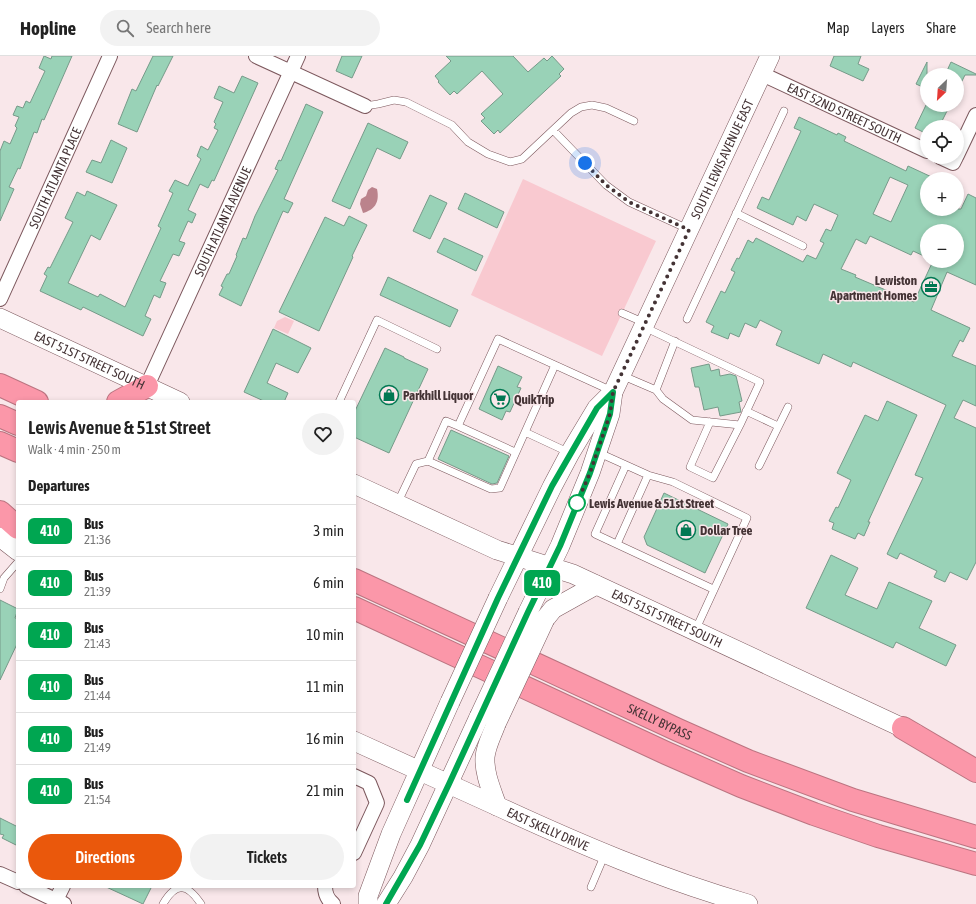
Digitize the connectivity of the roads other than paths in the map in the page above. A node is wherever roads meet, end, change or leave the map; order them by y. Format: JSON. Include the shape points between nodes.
{"nodes":[{"id":1,"x":110,"y":56,"type":"edge"},
{"id":2,"x":256,"y":56,"type":"edge"},
{"id":3,"x":298,"y":56,"type":"edge"},
{"id":4,"x":770,"y":56,"type":"edge"},
{"id":5,"x":291,"y":72,"type":"junction"},
{"id":6,"x":762,"y":74,"type":"junction"},
{"id":7,"x":365,"y":106,"type":"joint"},
{"id":8,"x":784,"y":111,"type":"dead end"},
{"id":9,"x":976,"y":115,"type":"edge"},
{"id":10,"x":634,"y":120,"type":"dead end"},
{"id":11,"x":552,"y":130,"type":"junction"},
{"id":12,"x":964,"y":141,"type":"edge"},
{"id":13,"x":920,"y":148,"type":"edge"},
{"id":14,"x":736,"y":213,"type":"junction"},
{"id":15,"x":689,"y":230,"type":"junction"},
{"id":16,"x":803,"y":246,"type":"dead end"},
{"id":17,"x":0,"y":299,"type":"edge"},
{"id":18,"x":622,"y":313,"type":"dead end"},
{"id":19,"x":0,"y":318,"type":"edge"},
{"id":20,"x":688,"y":319,"type":"dead end"},
{"id":21,"x":645,"y":325,"type":"junction"},
{"id":22,"x":675,"y":341,"type":"junction"},
{"id":23,"x":437,"y":349,"type":"dead end"},
{"id":24,"x":555,"y":365,"type":"junction"},
{"id":25,"x":621,"y":375,"type":"junction"},
{"id":26,"x":0,"y":385,"type":"edge"},
{"id":27,"x":147,"y":386,"type":"junction"},
{"id":28,"x":656,"y":390,"type":"junction"},
{"id":29,"x":613,"y":392,"type":"junction"},
{"id":30,"x":33,"y":400,"type":"edge"},
{"id":31,"x":122,"y":400,"type":"edge"},
{"id":32,"x":176,"y":400,"type":"edge"},
{"id":33,"x":340,"y":400,"type":"edge"},
{"id":34,"x":788,"y":407,"type":"dead end"},
{"id":35,"x":746,"y":411,"type":"junction"},
{"id":36,"x":0,"y":416,"type":"edge"},
{"id":37,"x":590,"y":419,"type":"junction"},
{"id":38,"x":710,"y":422,"type":"junction"},
{"id":39,"x":16,"y":423,"type":"edge"},
{"id":40,"x":740,"y":425,"type":"junction"},
{"id":41,"x":458,"y":426,"type":"junction"},
{"id":42,"x":778,"y":426,"type":"junction"},
{"id":43,"x":525,"y":432,"type":"junction"},
{"id":44,"x":0,"y":443,"type":"edge"},
{"id":45,"x":16,"y":451,"type":"edge"},
{"id":46,"x":516,"y":452,"type":"junction"},
{"id":47,"x":597,"y":452,"type":"junction"},
{"id":48,"x":570,"y":453,"type":"junction"},
{"id":49,"x":428,"y":461,"type":"junction"},
{"id":50,"x":626,"y":465,"type":"junction"},
{"id":51,"x":759,"y":466,"type":"dead end"},
{"id":52,"x":648,"y":475,"type":"junction"},
{"id":53,"x":356,"y":485,"type":"edge"},
{"id":54,"x":397,"y":504,"type":"junction"},
{"id":55,"x":0,"y":512,"type":"edge"},
{"id":56,"x":16,"y":526,"type":"edge"},
{"id":57,"x":0,"y":537,"type":"edge"},
{"id":58,"x":617,"y":544,"type":"junction"},
{"id":59,"x":16,"y":549,"type":"edge"},
{"id":60,"x":518,"y":557,"type":"junction"},
{"id":61,"x":16,"y":564,"type":"edge"},
{"id":62,"x":550,"y":566,"type":"junction"},
{"id":63,"x":356,"y":581,"type":"edge"},
{"id":64,"x":596,"y":585,"type":"junction"},
{"id":65,"x":0,"y":589,"type":"edge"},
{"id":66,"x":713,"y":589,"type":"junction"},
{"id":67,"x":356,"y":609,"type":"edge"},
{"id":68,"x":695,"y":631,"type":"junction"},
{"id":69,"x":488,"y":721,"type":"junction"},
{"id":70,"x":903,"y":728,"type":"junction"},
{"id":71,"x":356,"y":742,"type":"edge"},
{"id":72,"x":976,"y":760,"type":"edge"},
{"id":73,"x":420,"y":771,"type":"junction"},
{"id":74,"x":976,"y":771,"type":"edge"},
{"id":75,"x":356,"y":777,"type":"edge"},
{"id":76,"x":449,"y":784,"type":"junction"},
{"id":77,"x":497,"y":806,"type":"junction"},
{"id":78,"x":976,"y":837,"type":"edge"},
{"id":79,"x":356,"y":849,"type":"edge"},
{"id":80,"x":605,"y":854,"type":"junction"},
{"id":81,"x":976,"y":864,"type":"edge"},
{"id":82,"x":0,"y":874,"type":"edge"},
{"id":83,"x":16,"y":881,"type":"edge"},
{"id":84,"x":591,"y":887,"type":"dead end"},
{"id":85,"x":30,"y":888,"type":"edge"},
{"id":86,"x":63,"y":888,"type":"edge"},
{"id":87,"x":325,"y":888,"type":"edge"},
{"id":88,"x":60,"y":902,"type":"edge"},
{"id":89,"x":163,"y":904,"type":"edge"},
{"id":90,"x":201,"y":904,"type":"edge"},
{"id":91,"x":333,"y":904,"type":"edge"},
{"id":92,"x":368,"y":904,"type":"edge"},
{"id":93,"x":386,"y":904,"type":"edge"},
{"id":94,"x":748,"y":904,"type":"edge"}],
"edges":[{"from":1,"to":17,"type":"street","name":"SOUTH ATLANTA PLACE"},
{"from":2,"to":5,"type":"street"},
{"from":3,"to":5,"type":"street","name":"SOUTH ATLANTA AVENUE"},
{"from":4,"to":6,"type":"main road","name":"SOUTH LEWIS AVENUE EAST"},
{"from":5,"to":7,"type":"street"},
{"from":5,"to":27,"type":"street","name":"SOUTH ATLANTA AVENUE"},
{"from":6,"to":13,"type":"street","name":"EAST 52ND STREET SOUTH"},
{"from":6,"to":15,"type":"main road","name":"SOUTH LEWIS AVENUE EAST"},
{"from":7,"to":11,"type":"lane","via":[[394,100],[406,102],[452,125],[468,142],[488,154],[510,162],[522,159]]},
{"from":8,"to":14,"type":"lane"},
{"from":9,"to":12,"type":"street"},
{"from":10,"to":11,"type":"lane","via":[[592,105],[581,107],[571,113]]},
{"from":11,"to":15,"type":"lane","via":[[606,185],[629,202]]},
{"from":14,"to":16,"type":"lane"},
{"from":14,"to":20,"type":"lane"},
{"from":15,"to":21,"type":"main road","name":"SOUTH LEWIS AVENUE EAST"},
{"from":18,"to":21,"type":"lane"},
{"from":19,"to":27,"type":"main road","name":"EAST 51ST STREET SOUTH"},
{"from":21,"to":22,"type":"lane"},
{"from":21,"to":25,"type":"main road","name":"SOUTH LEWIS AVENUE EAST"},
{"from":22,"to":28,"type":"lane"},
{"from":22,"to":35,"type":"lane","via":[[760,382]]},
{"from":23,"to":33,"type":"lane","via":[[377,320]]},
{"from":24,"to":29,"type":"lane"},
{"from":24,"to":41,"type":"lane","via":[[498,339]]},
{"from":24,"to":43,"type":"lane"},
{"from":25,"to":28,"type":"lane"},
{"from":25,"to":29,"type":"main road","name":"SOUTH LEWIS AVENUE EAST"},
{"from":26,"to":30,"type":"highway"},
{"from":27,"to":31,"type":"highway"},
{"from":27,"to":32,"type":"main road","name":"EAST 51ST STREET SOUTH"},
{"from":28,"to":38,"type":"lane","via":[[663,399],[692,420]]},
{"from":29,"to":37,"type":"main road","name":"SOUTH LEWIS AVENUE EAST"},
{"from":29,"to":47,"type":"main road","name":"SOUTH LEWIS AVENUE EAST","via":[[610,414]]},
{"from":34,"to":42,"type":"lane"},
{"from":35,"to":40,"type":"lane"},
{"from":35,"to":42,"type":"lane"},
{"from":36,"to":39,"type":"highway"},
{"from":37,"to":47,"type":"main road","via":[[590,445],[591,449]]},
{"from":37,"to":48,"type":"main road","name":"SOUTH LEWIS AVENUE EAST"},
{"from":38,"to":40,"type":"lane"},
{"from":38,"to":40,"type":"lane","via":[[690,467],[713,478]]},
{"from":41,"to":46,"type":"lane"},
{"from":41,"to":49,"type":"lane","via":[[446,421]]},
{"from":42,"to":51,"type":"lane"},
{"from":43,"to":46,"type":"lane"},
{"from":43,"to":48,"type":"lane"},
{"from":44,"to":45,"type":"highway"},
{"from":46,"to":49,"type":"lane","via":[[500,488],[491,489]]},
{"from":47,"to":50,"type":"lane"},
{"from":47,"to":62,"type":"main road","name":"SOUTH LEWIS AVENUE EAST"},
{"from":48,"to":60,"type":"main road","name":"SOUTH LEWIS AVENUE EAST"},
{"from":49,"to":54,"type":"lane","via":[[416,464]]},
{"from":50,"to":52,"type":"lane"},
{"from":50,"to":58,"type":"lane","via":[[595,534]]},
{"from":52,"to":58,"type":"lane"},
{"from":52,"to":66,"type":"lane","via":[[673,482],[747,518]]},
{"from":53,"to":54,"type":"main road","name":"EAST 51ST STREET SOUTH"},
{"from":54,"to":60,"type":"main road","name":"EAST 51ST STREET SOUTH","via":[[497,550]]},
{"from":55,"to":56,"type":"highway"},
{"from":57,"to":59,"type":"main road"},
{"from":58,"to":66,"type":"lane"},
{"from":60,"to":62,"type":"main road","name":"EAST 51ST STREET SOUTH"},
{"from":60,"to":73,"type":"main road","name":"SOUTH LEWIS AVENUE EAST","bridge":true},
{"from":61,"to":65,"type":"lane","via":[[4,578]]},
{"from":62,"to":64,"type":"main road","name":"EAST 51ST STREET SOUTH"},
{"from":62,"to":69,"type":"main road","name":"SOUTH LEWIS AVENUE EAST","bridge":true,"via":[[528,612]]},
{"from":63,"to":78,"type":"highway","name":"SKELLY BYPASS","via":[[748,761],[853,800]]},
{"from":64,"to":68,"type":"main road","name":"EAST 51ST STREET SOUTH"},
{"from":64,"to":69,"type":"main road","bridge":true,"via":[[553,609],[545,619]]},
{"from":66,"to":68,"type":"lane"},
{"from":67,"to":81,"type":"highway","name":"SKELLY BYPASS","via":[[741,786],[878,836]]},
{"from":68,"to":70,"type":"main road","name":"EAST 51ST STREET SOUTH"},
{"from":69,"to":76,"type":"main road","name":"SOUTH LEWIS AVENUE EAST"},
{"from":69,"to":77,"type":"main road","via":[[485,767]]},
{"from":70,"to":72,"type":"main road","name":"EAST 51ST STREET SOUTH"},
{"from":70,"to":74,"type":"highway"},
{"from":71,"to":73,"type":"main road","name":"EAST SKELLY DRIVE"},
{"from":73,"to":76,"type":"main road","name":"EAST SKELLY DRIVE"},
{"from":73,"to":92,"type":"main road","name":"SOUTH LEWIS AVENUE EAST","via":[[391,834],[368,896]]},
{"from":75,"to":79,"type":"street","via":[[369,783],[377,804]]},
{"from":76,"to":77,"type":"main road","name":"EAST SKELLY DRIVE"},
{"from":76,"to":93,"type":"main road","name":"SOUTH LEWIS AVENUE EAST","via":[[420,845]]},
{"from":77,"to":80,"type":"main road","name":"EAST SKELLY DRIVE"},
{"from":80,"to":84,"type":"lane"},
{"from":80,"to":94,"type":"main road","name":"EAST SKELLY DRIVE","via":[[677,882]]},
{"from":82,"to":83,"type":"street"},
{"from":85,"to":88,"type":"street"},
{"from":86,"to":88,"type":"street"},
{"from":87,"to":91,"type":"street","via":[[328,899]]},
{"from":89,"to":90,"type":"lane","via":[[175,889],[186,888],[194,893]]}]}
